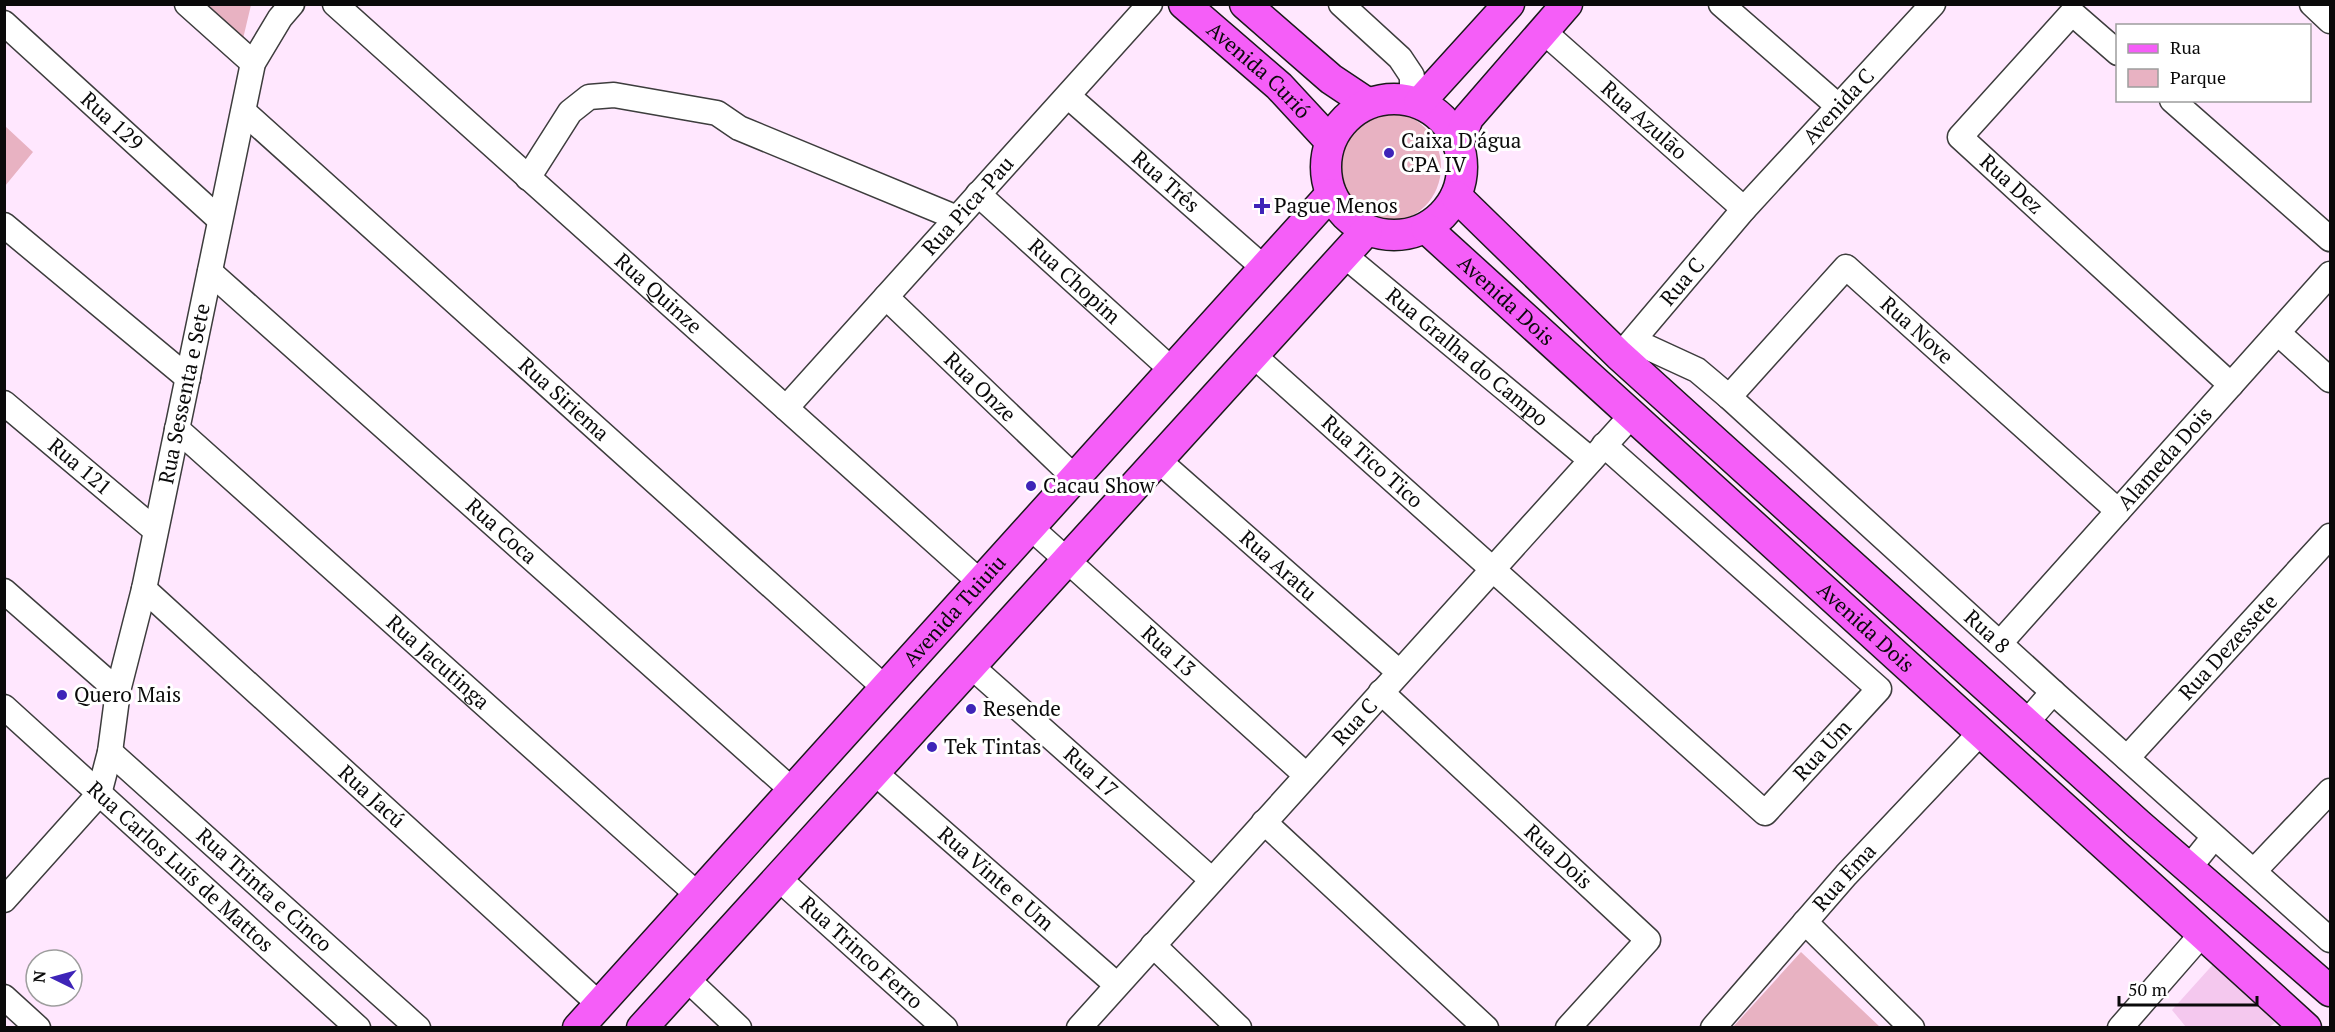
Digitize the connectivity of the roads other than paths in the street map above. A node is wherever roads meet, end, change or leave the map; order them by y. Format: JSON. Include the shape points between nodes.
{"nodes":[{"id":1,"x":188,"y":4,"type":"edge"},
{"id":2,"x":335,"y":4,"type":"edge"},
{"id":3,"x":1150,"y":4,"type":"edge"},
{"id":4,"x":1184,"y":4,"type":"edge"},
{"id":5,"x":1245,"y":4,"type":"edge"},
{"id":6,"x":1341,"y":4,"type":"edge"},
{"id":7,"x":1509,"y":4,"type":"edge"},
{"id":8,"x":1567,"y":4,"type":"edge"},
{"id":9,"x":1721,"y":4,"type":"edge"},
{"id":10,"x":1933,"y":4,"type":"edge"},
{"id":11,"x":2312,"y":4,"type":"edge"},
{"id":12,"x":279,"y":9,"type":"edge"},
{"id":13,"x":2331,"y":21,"type":"edge"},
{"id":14,"x":4,"y":23,"type":"edge"},
{"id":15,"x":1543,"y":31,"type":"junction"},
{"id":16,"x":2116,"y":51,"type":"edge"},
{"id":17,"x":253,"y":63,"type":"junction"},
{"id":18,"x":1068,"y":96,"type":"junction"},
{"id":19,"x":1416,"y":102,"type":"junction"},
{"id":20,"x":2174,"y":102,"type":"edge"},
{"id":21,"x":1367,"y":103,"type":"junction"},
{"id":22,"x":1838,"y":106,"type":"junction"},
{"id":23,"x":244,"y":112,"type":"junction"},
{"id":24,"x":1330,"y":141,"type":"junction"},
{"id":25,"x":1458,"y":144,"type":"junction"},
{"id":26,"x":528,"y":178,"type":"junction"},
{"id":27,"x":978,"y":194,"type":"junction"},
{"id":28,"x":1331,"y":194,"type":"junction"},
{"id":29,"x":1456,"y":196,"type":"junction"},
{"id":30,"x":1744,"y":209,"type":"junction"},
{"id":31,"x":957,"y":218,"type":"junction"},
{"id":32,"x":219,"y":219,"type":"junction"},
{"id":33,"x":4,"y":225,"type":"edge"},
{"id":34,"x":1426,"y":228,"type":"junction"},
{"id":35,"x":1367,"y":230,"type":"junction"},
{"id":36,"x":2331,"y":239,"type":"edge"},
{"id":37,"x":1344,"y":255,"type":"junction"},
{"id":38,"x":1264,"y":268,"type":"junction"},
{"id":39,"x":210,"y":272,"type":"junction"},
{"id":40,"x":2331,"y":274,"type":"edge"},
{"id":41,"x":886,"y":297,"type":"junction"},
{"id":42,"x":2278,"y":333,"type":"junction"},
{"id":43,"x":1627,"y":348,"type":"junction"},
{"id":44,"x":1253,"y":355,"type":"junction"},
{"id":45,"x":1172,"y":370,"type":"junction"},
{"id":46,"x":189,"y":378,"type":"junction"},
{"id":47,"x":2331,"y":380,"type":"edge"},
{"id":48,"x":2231,"y":385,"type":"junction"},
{"id":49,"x":1729,"y":397,"type":"junction"},
{"id":50,"x":4,"y":403,"type":"edge"},
{"id":51,"x":786,"y":408,"type":"junction"},
{"id":52,"x":1632,"y":415,"type":"junction"},
{"id":53,"x":177,"y":429,"type":"junction"},
{"id":54,"x":1597,"y":453,"type":"junction"},
{"id":55,"x":1158,"y":460,"type":"junction"},
{"id":56,"x":1075,"y":478,"type":"junction"},
{"id":57,"x":2118,"y":511,"type":"junction"},
{"id":58,"x":1030,"y":527,"type":"junction"},
{"id":59,"x":155,"y":530,"type":"junction"},
{"id":60,"x":2331,"y":537,"type":"edge"},
{"id":61,"x":1066,"y":562,"type":"junction"},
{"id":62,"x":1492,"y":570,"type":"junction"},
{"id":63,"x":980,"y":582,"type":"junction"},
{"id":64,"x":144,"y":589,"type":"junction"},
{"id":65,"x":4,"y":591,"type":"edge"},
{"id":66,"x":2001,"y":642,"type":"junction"},
{"id":67,"x":971,"y":666,"type":"junction"},
{"id":68,"x":1399,"y":672,"type":"junction"},
{"id":69,"x":885,"y":688,"type":"junction"},
{"id":70,"x":118,"y":691,"type":"junction"},
{"id":71,"x":1381,"y":692,"type":"junction"},
{"id":72,"x":2053,"y":692,"type":"junction"},
{"id":73,"x":4,"y":707,"type":"edge"},
{"id":74,"x":2026,"y":723,"type":"junction"},
{"id":75,"x":1981,"y":732,"type":"junction"},
{"id":76,"x":110,"y":752,"type":"junction"},
{"id":77,"x":2127,"y":758,"type":"junction"},
{"id":78,"x":874,"y":772,"type":"junction"},
{"id":79,"x":1306,"y":775,"type":"junction"},
{"id":80,"x":792,"y":790,"type":"junction"},
{"id":81,"x":2331,"y":791,"type":"edge"},
{"id":82,"x":99,"y":794,"type":"junction"},
{"id":83,"x":1264,"y":822,"type":"junction"},
{"id":84,"x":2214,"y":837,"type":"junction"},
{"id":85,"x":2189,"y":868,"type":"junction"},
{"id":86,"x":2254,"y":871,"type":"junction"},
{"id":87,"x":778,"y":878,"type":"junction"},
{"id":88,"x":1212,"y":880,"type":"junction"},
{"id":89,"x":698,"y":895,"type":"junction"},
{"id":90,"x":4,"y":900,"type":"edge"},
{"id":91,"x":1805,"y":922,"type":"junction"},
{"id":92,"x":2202,"y":934,"type":"junction"},
{"id":93,"x":2329,"y":939,"type":"edge"},
{"id":94,"x":1153,"y":945,"type":"junction"},
{"id":95,"x":2305,"y":968,"type":"junction"},
{"id":96,"x":687,"y":979,"type":"junction"},
{"id":97,"x":1117,"y":985,"type":"junction"},
{"id":98,"x":2331,"y":991,"type":"edge"},
{"id":99,"x":4,"y":997,"type":"edge"},
{"id":100,"x":599,"y":1004,"type":"junction"},
{"id":101,"x":38,"y":1028,"type":"edge"},
{"id":102,"x":358,"y":1028,"type":"edge"},
{"id":103,"x":418,"y":1028,"type":"edge"},
{"id":104,"x":578,"y":1028,"type":"edge"},
{"id":105,"x":642,"y":1028,"type":"edge"},
{"id":106,"x":739,"y":1028,"type":"edge"},
{"id":107,"x":945,"y":1028,"type":"edge"},
{"id":108,"x":1078,"y":1028,"type":"edge"},
{"id":109,"x":1239,"y":1028,"type":"edge"},
{"id":110,"x":1486,"y":1028,"type":"edge"},
{"id":111,"x":1568,"y":1028,"type":"edge"},
{"id":112,"x":1713,"y":1028,"type":"edge"},
{"id":113,"x":1912,"y":1028,"type":"edge"},
{"id":114,"x":2121,"y":1028,"type":"edge"},
{"id":115,"x":2306,"y":1028,"type":"edge"}],
"edges":[{"from":1,"to":17,"type":"street"},
{"from":2,"to":26,"type":"street","name":"Rua Quinze"},
{"from":3,"to":18,"type":"street","name":"Rua Pica-Pau"},
{"from":4,"to":24,"type":"main road","name":"Avenida Curió","via":[[1279,86]]},
{"from":5,"to":21,"type":"main road","name":"Avenida Curió","via":[[1331,79]]},
{"from":6,"to":19,"type":"street","via":[[1400,58],[1412,76]]},
{"from":7,"to":19,"type":"main road"},
{"from":8,"to":15,"type":"main road"},
{"from":9,"to":22,"type":"street"},
{"from":10,"to":22,"type":"street","name":"Avenida C"},
{"from":11,"to":13,"type":"street"},
{"from":12,"to":17,"type":"street","name":"Rua Sessenta e Sete"},
{"from":14,"to":32,"type":"street","name":"Rua 129"},
{"from":15,"to":25,"type":"main road","via":[[1468,118]]},
{"from":15,"to":30,"type":"street","name":"Rua Azulão"},
{"from":16,"to":48,"type":"street","name":"Rua Dez","via":[[2072,13],[1960,137]]},
{"from":17,"to":23,"type":"street","name":"Rua Sessenta e Sete"},
{"from":18,"to":27,"type":"street","name":"Rua Pica-Pau"},
{"from":18,"to":38,"type":"street","name":"Rua Três"},
{"from":19,"to":21,"type":"main road","via":[[1389,98]]},
{"from":19,"to":25,"type":"main road","via":[[1436,112]]},
{"from":20,"to":36,"type":"street"},
{"from":21,"to":24,"type":"main road","via":[[1339,125]]},
{"from":22,"to":30,"type":"street","name":"Avenida C"},
{"from":23,"to":32,"type":"street","name":"Rua Sessenta e Sete"},
{"from":23,"to":69,"type":"street","name":"Rua Siriema"},
{"from":24,"to":28,"type":"main road","via":[[1326,177]]},
{"from":25,"to":29,"type":"main road","via":[[1462,170]]},
{"from":26,"to":31,"type":"street","via":[[570,112],[589,97],[614,95],[717,113],[740,128]]},
{"from":26,"to":51,"type":"street","name":"Rua Quinze"},
{"from":27,"to":31,"type":"street","name":"Rua Pica-Pau"},
{"from":27,"to":45,"type":"street","name":"Rua Chopim"},
{"from":28,"to":35,"type":"main road","via":[[1352,221]]},
{"from":28,"to":38,"type":"main road","name":"Avenida Tuiuiu"},
{"from":29,"to":34,"type":"main road"},
{"from":29,"to":43,"type":"main road","name":"Avenida Dois"},
{"from":30,"to":43,"type":"street","name":"Rua C"},
{"from":31,"to":41,"type":"street","name":"Rua Pica-Pau"},
{"from":32,"to":39,"type":"street","name":"Rua Sessenta e Sete"},
{"from":33,"to":46,"type":"street"},
{"from":34,"to":35,"type":"main road","via":[[1386,235]]},
{"from":34,"to":52,"type":"main road","name":"Avenida Dois"},
{"from":35,"to":37,"type":"main road"},
{"from":37,"to":44,"type":"main road"},
{"from":37,"to":54,"type":"street","name":"Rua Gralha do Campo"},
{"from":38,"to":45,"type":"main road","name":"Avenida Tuiuiu"},
{"from":39,"to":46,"type":"street","name":"Rua Sessenta e Sete"},
{"from":39,"to":80,"type":"street","name":"Rua Coca"},
{"from":40,"to":42,"type":"street","name":"Alameda Dois"},
{"from":41,"to":51,"type":"street","name":"Rua Pica-Pau"},
{"from":41,"to":56,"type":"street","name":"Rua Onze"},
{"from":42,"to":47,"type":"street"},
{"from":42,"to":48,"type":"street","name":"Alameda Dois"},
{"from":43,"to":49,"type":"street","name":"Rua 8","via":[[1697,370]]},
{"from":43,"to":74,"type":"main road","name":"Avenida Dois"},
{"from":44,"to":55,"type":"main road"},
{"from":44,"to":62,"type":"street","name":"Rua Tico Tico"},
{"from":45,"to":56,"type":"main road","name":"Avenida Tuiuiu"},
{"from":46,"to":53,"type":"street","name":"Rua Sessenta e Sete"},
{"from":48,"to":57,"type":"street","name":"Alameda Dois"},
{"from":49,"to":57,"type":"street","name":"Rua Nove","via":[[1846,267]]},
{"from":49,"to":66,"type":"street","name":"Rua 8"},
{"from":50,"to":59,"type":"street","name":"Rua 121"},
{"from":51,"to":63,"type":"street","name":"Rua Quinze"},
{"from":52,"to":54,"type":"street","name":"Rua C"},
{"from":52,"to":75,"type":"main road","name":"Avenida Dois"},
{"from":53,"to":59,"type":"street","name":"Rua Sessenta e Sete"},
{"from":53,"to":89,"type":"street","name":"Rua Jacutinga"},
{"from":54,"to":62,"type":"street","name":"Rua C"},
{"from":54,"to":62,"type":"street","name":"Rua Um","via":[[1879,689],[1765,813]]},
{"from":55,"to":61,"type":"main road"},
{"from":55,"to":68,"type":"street","name":"Rua Aratu"},
{"from":56,"to":58,"type":"main road","name":"Avenida Tuiuiu"},
{"from":57,"to":66,"type":"street","name":"Alameda Dois"},
{"from":58,"to":61,"type":"street","name":"Rua 13"},
{"from":58,"to":63,"type":"main road","name":"Avenida Tuiuiu"},
{"from":59,"to":64,"type":"street","name":"Rua Sessenta e Sete"},
{"from":60,"to":77,"type":"street","name":"Rua Dezessete"},
{"from":61,"to":67,"type":"main road"},
{"from":61,"to":79,"type":"street","name":"Rua 13"},
{"from":62,"to":68,"type":"street","name":"Rua C"},
{"from":63,"to":69,"type":"main road","name":"Avenida Tuiuiu"},
{"from":64,"to":70,"type":"street","name":"Rua Sessenta e Sete"},
{"from":64,"to":100,"type":"street","name":"Rua Jacú"},
{"from":65,"to":70,"type":"street"},
{"from":66,"to":72,"type":"street","name":"Rua 8"},
{"from":67,"to":78,"type":"main road"},
{"from":67,"to":88,"type":"street","name":"Rua 17"},
{"from":68,"to":71,"type":"street","name":"Rua C"},
{"from":69,"to":80,"type":"main road","name":"Avenida Tuiuiu"},
{"from":70,"to":76,"type":"street","name":"Rua Sessenta e Sete"},
{"from":71,"to":79,"type":"street","name":"Rua C"},
{"from":71,"to":111,"type":"street","name":"Rua Dois","via":[[1648,940]]},
{"from":72,"to":74,"type":"street"},
{"from":72,"to":77,"type":"street","name":"Rua 8"},
{"from":73,"to":82,"type":"street","name":"Rua Carlos Luís de Mattos"},
{"from":74,"to":85,"type":"main road","name":"Avenida Dois"},
{"from":75,"to":91,"type":"street","name":"Rua Ema"},
{"from":75,"to":92,"type":"main road","name":"Avenida Dois"},
{"from":76,"to":82,"type":"street","name":"Rua Sessenta e Sete"},
{"from":76,"to":103,"type":"street","name":"Rua Trinta e Cinco"},
{"from":77,"to":84,"type":"street","name":"Rua 8"},
{"from":78,"to":87,"type":"main road"},
{"from":78,"to":97,"type":"street","name":"Rua Vinte e Um"},
{"from":79,"to":83,"type":"street","name":"Rua C"},
{"from":80,"to":89,"type":"main road","name":"Avenida Tuiuiu"},
{"from":81,"to":86,"type":"street"},
{"from":82,"to":90,"type":"street"},
{"from":82,"to":102,"type":"street","name":"Rua Carlos Luís de Mattos"},
{"from":83,"to":88,"type":"street","name":"Rua C"},
{"from":83,"to":110,"type":"street"},
{"from":84,"to":85,"type":"street"},
{"from":84,"to":86,"type":"street","name":"Rua 8"},
{"from":85,"to":95,"type":"main road","name":"Avenida Dois"},
{"from":86,"to":93,"type":"street","name":"Rua 8"},
{"from":87,"to":96,"type":"main road"},
{"from":87,"to":107,"type":"street","name":"Rua Trinco Ferro"},
{"from":88,"to":94,"type":"street","name":"Rua C"},
{"from":89,"to":100,"type":"main road","name":"Avenida Tuiuiu"},
{"from":91,"to":112,"type":"street","name":"Rua Ema"},
{"from":91,"to":113,"type":"street"},
{"from":92,"to":114,"type":"street"},
{"from":92,"to":115,"type":"main road","name":"Avenida Dois"},
{"from":93,"to":95,"type":"street"},
{"from":94,"to":97,"type":"street","name":"Rua C"},
{"from":94,"to":109,"type":"street"},
{"from":95,"to":98,"type":"main road","name":"Avenida Dois"},
{"from":96,"to":105,"type":"main road"},
{"from":96,"to":106,"type":"street"},
{"from":97,"to":108,"type":"street","name":"Rua C"},
{"from":99,"to":101,"type":"street"},
{"from":100,"to":104,"type":"main road","name":"Avenida Tuiuiu"}]}
